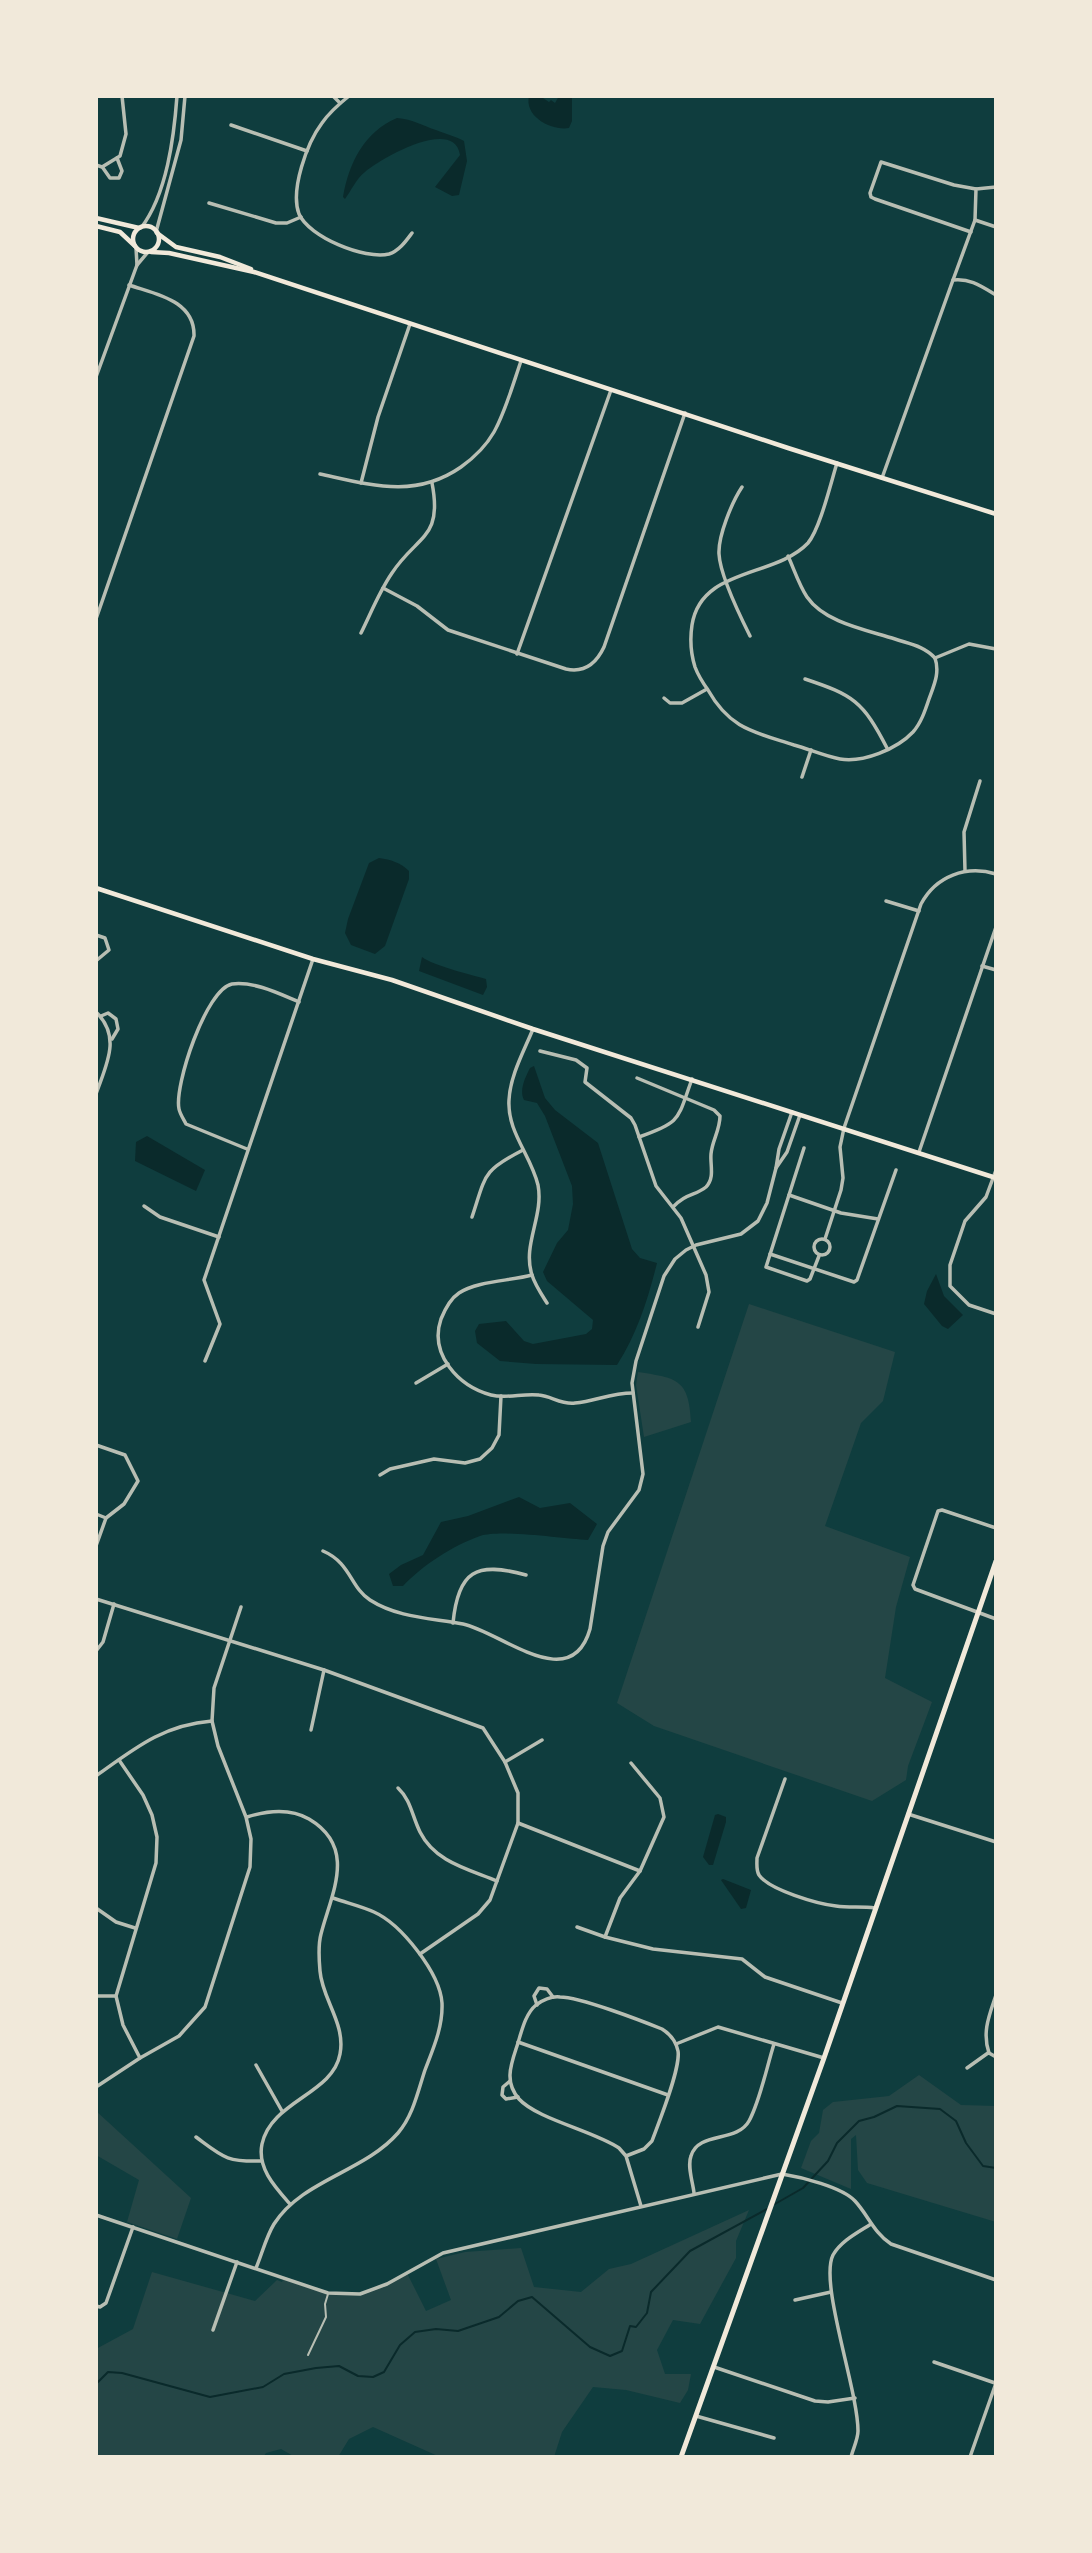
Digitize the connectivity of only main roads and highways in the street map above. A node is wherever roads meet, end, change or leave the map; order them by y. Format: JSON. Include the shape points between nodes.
{"nodes":[{"id":1,"x":96,"y":218,"type":"edge"},
{"id":2,"x":96,"y":226,"type":"edge"},
{"id":3,"x":141,"y":228,"type":"junction"},
{"id":4,"x":157,"y":232,"type":"junction"},
{"id":5,"x":135,"y":247,"type":"junction"},
{"id":6,"x":149,"y":252,"type":"junction"},
{"id":7,"x":254,"y":272,"type":"junction"},
{"id":8,"x":996,"y":514,"type":"edge"},
{"id":9,"x":96,"y":888,"type":"edge"},
{"id":10,"x":995,"y":1178,"type":"edge"},
{"id":11,"x":996,"y":1560,"type":"edge"},
{"id":12,"x":681,"y":2457,"type":"edge"}],
"edges":[{"from":1,"to":3,"type":"main road"},
{"from":2,"to":5,"type":"main road","via":[[120,232]]},
{"from":3,"to":4,"type":"main road"},
{"from":3,"to":5,"type":"main road","via":[[134,236]]},
{"from":4,"to":6,"type":"main road","via":[[159,242]]},
{"from":4,"to":7,"type":"main road","via":[[176,247],[220,257]]},
{"from":5,"to":6,"type":"main road"},
{"from":6,"to":7,"type":"main road"},
{"from":7,"to":8,"type":"main road"},
{"from":9,"to":10,"type":"main road"},
{"from":11,"to":12,"type":"main road"}]}
